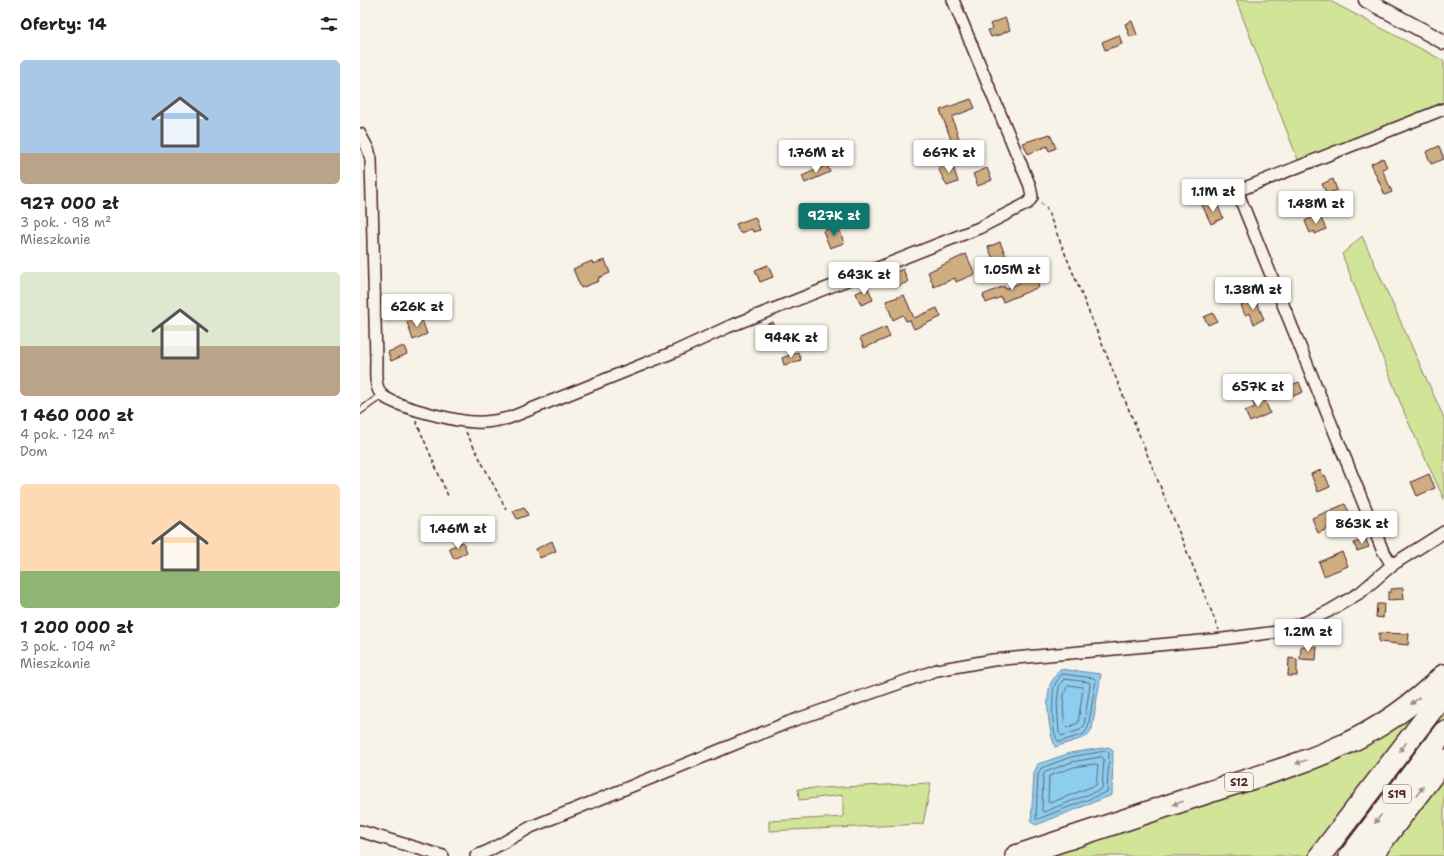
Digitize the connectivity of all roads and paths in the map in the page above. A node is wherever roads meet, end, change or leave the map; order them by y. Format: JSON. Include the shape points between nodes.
{"nodes":[{"id":1,"x":953,"y":0,"type":"edge"},
{"id":2,"x":1366,"y":0,"type":"edge"},
{"id":3,"x":1444,"y":42,"type":"edge"},
{"id":4,"x":1444,"y":109,"type":"edge"},
{"id":5,"x":360,"y":134,"type":"edge"},
{"id":6,"x":1032,"y":197,"type":"junction"},
{"id":7,"x":382,"y":395,"type":"junction"},
{"id":8,"x":411,"y":408,"type":"junction"},
{"id":9,"x":360,"y":411,"type":"edge"},
{"id":10,"x":460,"y":420,"type":"junction"},
{"id":11,"x":448,"y":496,"type":"dead end"},
{"id":12,"x":506,"y":509,"type":"dead end"},
{"id":13,"x":1444,"y":532,"type":"edge"},
{"id":14,"x":1392,"y":565,"type":"junction"},
{"id":15,"x":1223,"y":639,"type":"junction"},
{"id":16,"x":1444,"y":674,"type":"edge"},
{"id":17,"x":1444,"y":694,"type":"edge"},
{"id":18,"x":1444,"y":732,"type":"edge"},
{"id":19,"x":1444,"y":760,"type":"edge"},
{"id":20,"x":360,"y":831,"type":"edge"},
{"id":21,"x":443,"y":856,"type":"edge"},
{"id":22,"x":476,"y":856,"type":"edge"},
{"id":23,"x":1016,"y":856,"type":"edge"},
{"id":24,"x":1320,"y":856,"type":"edge"},
{"id":25,"x":1350,"y":856,"type":"edge"},
{"id":26,"x":1371,"y":856,"type":"edge"}],
"edges":[{"from":1,"to":6,"type":"street","via":[[1030,186]]},
{"from":2,"to":3,"type":"street"},
{"from":4,"to":14,"type":"street","via":[[1237,191],[1382,549]]},
{"from":5,"to":7,"type":"street","via":[[371,160],[376,372]]},
{"from":6,"to":10,"type":"street","via":[[1028,203],[979,228],[728,327],[674,352],[509,418],[486,422]]},
{"from":6,"to":15,"type":"path","via":[[1046,208]]},
{"from":7,"to":8,"type":"street"},
{"from":7,"to":9,"type":"lane"},
{"from":8,"to":10,"type":"street"},
{"from":8,"to":11,"type":"path"},
{"from":10,"to":12,"type":"path"},
{"from":13,"to":14,"type":"street"},
{"from":14,"to":15,"type":"street","via":[[1362,592],[1306,622],[1277,632]]},
{"from":15,"to":22,"type":"street","via":[[993,660],[937,670],[789,722],[531,827]]},
{"from":16,"to":23,"type":"highway","number":"S12","one_way":true,"via":[[1426,692],[1391,718],[1334,749]]},
{"from":17,"to":24,"type":"highway","one_way":true},
{"from":18,"to":25,"type":"highway","number":"S19","one_way":true},
{"from":26,"to":19,"type":"highway","number":"S19","one_way":true},
{"from":20,"to":21,"type":"street"}]}
